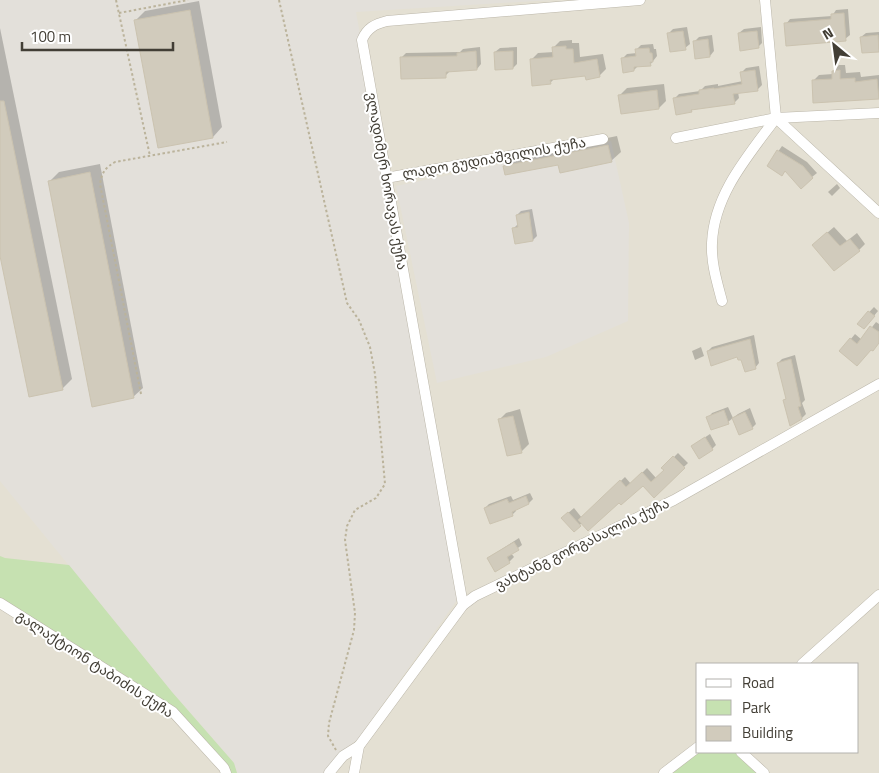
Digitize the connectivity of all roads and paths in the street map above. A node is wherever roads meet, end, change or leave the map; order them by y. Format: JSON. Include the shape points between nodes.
{"nodes":[{"id":1,"x":116,"y":0,"type":"edge"},
{"id":2,"x":188,"y":0,"type":"edge"},
{"id":3,"x":279,"y":0,"type":"edge"},
{"id":4,"x":640,"y":0,"type":"edge"},
{"id":5,"x":766,"y":0,"type":"edge"},
{"id":6,"x":119,"y":13,"type":"junction"},
{"id":7,"x":879,"y":113,"type":"edge"},
{"id":8,"x":776,"y":118,"type":"junction"},
{"id":9,"x":676,"y":138,"type":"dead end"},
{"id":10,"x":603,"y":139,"type":"dead end"},
{"id":11,"x":227,"y":142,"type":"dead end"},
{"id":12,"x":150,"y":156,"type":"junction"},
{"id":13,"x":386,"y":178,"type":"junction"},
{"id":14,"x":879,"y":213,"type":"edge"},
{"id":15,"x":722,"y":300,"type":"dead end"},
{"id":16,"x":879,"y":384,"type":"edge"},
{"id":17,"x":141,"y":394,"type":"dead end"},
{"id":18,"x":879,"y":595,"type":"edge"},
{"id":19,"x":0,"y":603,"type":"edge"},
{"id":20,"x":462,"y":605,"type":"junction"},
{"id":21,"x":803,"y":663,"type":"edge"},
{"id":22,"x":359,"y":746,"type":"junction"},
{"id":23,"x":696,"y":749,"type":"edge"},
{"id":24,"x":742,"y":753,"type":"edge"},
{"id":25,"x":343,"y":756,"type":"junction"},
{"id":26,"x":226,"y":773,"type":"edge"},
{"id":27,"x":328,"y":773,"type":"edge"},
{"id":28,"x":354,"y":773,"type":"edge"},
{"id":29,"x":664,"y":773,"type":"edge"},
{"id":30,"x":764,"y":773,"type":"edge"}],
"edges":[{"from":1,"to":6,"type":"path"},
{"from":2,"to":6,"type":"path"},
{"from":3,"to":25,"type":"path","via":[[347,303],[359,320],[376,374],[385,484],[376,498],[356,510],[347,526],[345,540],[355,613],[354,630],[328,736]]},
{"from":4,"to":13,"type":"street","name":"ვლადიმერ ხორავას ქუჩა","via":[[387,21],[373,25],[362,40]]},
{"from":5,"to":8,"type":"street"},
{"from":6,"to":12,"type":"path"},
{"from":7,"to":8,"type":"street"},
{"from":8,"to":9,"type":"street"},
{"from":8,"to":14,"type":"street"},
{"from":8,"to":15,"type":"street","via":[[731,180],[715,218],[712,245]]},
{"from":10,"to":13,"type":"street","name":"ლადო გუდიაშვილის ქუჩა"},
{"from":11,"to":12,"type":"path"},
{"from":12,"to":17,"type":"path","via":[[105,167],[100,184]]},
{"from":13,"to":20,"type":"street","name":"ვლადიმერ ხორავას ქუჩა"},
{"from":16,"to":20,"type":"street","name":"ვახტანგ გორგასალის ქუჩა","via":[[674,500]]},
{"from":18,"to":21,"type":"street"},
{"from":19,"to":26,"type":"street","name":"გალაქტიონ ტაბიძის ქუჩა","via":[[173,712]]},
{"from":20,"to":22,"type":"street","name":"ვახტანგ გორგასალის ქუჩა"},
{"from":22,"to":25,"type":"street"},
{"from":22,"to":28,"type":"street","name":"ვახტანგ გორგასალის ქუჩა"},
{"from":23,"to":29,"type":"street"},
{"from":24,"to":30,"type":"street"},
{"from":25,"to":27,"type":"street"}]}
